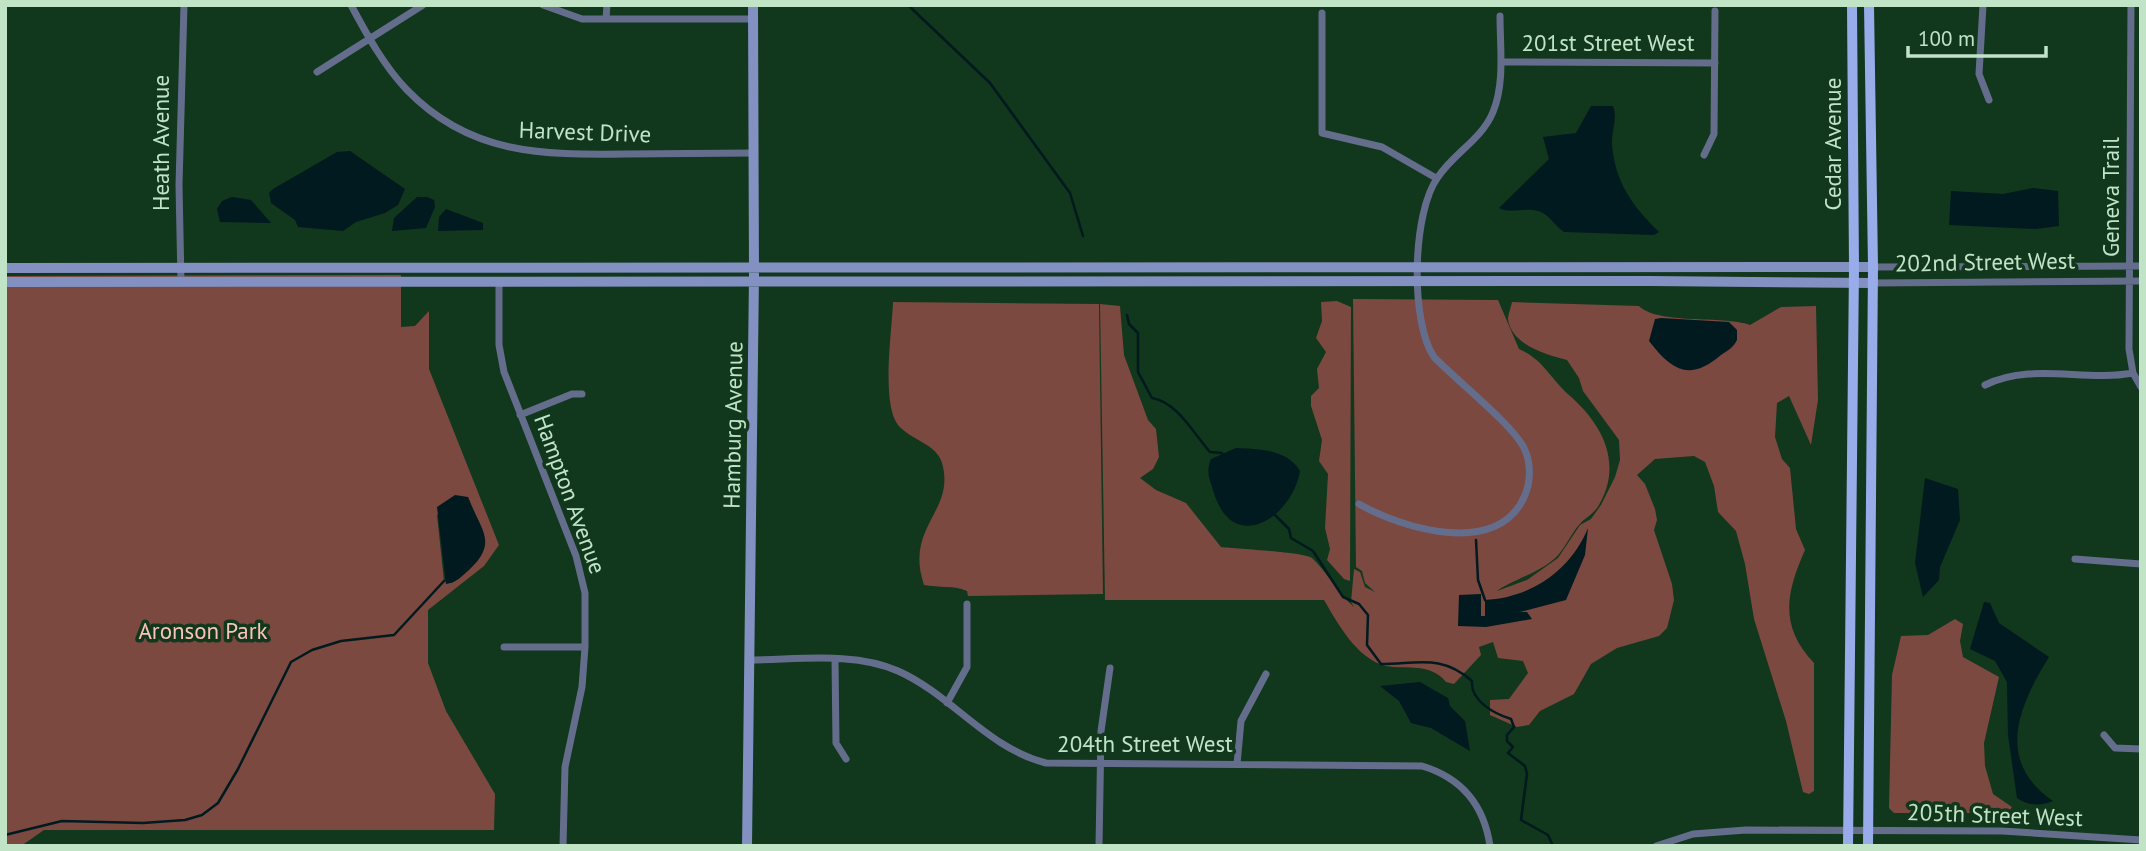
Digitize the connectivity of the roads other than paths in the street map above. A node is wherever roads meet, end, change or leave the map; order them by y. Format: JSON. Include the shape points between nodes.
{"nodes":[{"id":1,"x":184,"y":5,"type":"edge"},
{"id":2,"x":351,"y":5,"type":"edge"},
{"id":3,"x":423,"y":5,"type":"edge"},
{"id":4,"x":543,"y":5,"type":"edge"},
{"id":5,"x":607,"y":5,"type":"edge"},
{"id":6,"x":753,"y":5,"type":"edge"},
{"id":7,"x":1852,"y":5,"type":"edge"},
{"id":8,"x":1869,"y":5,"type":"edge"},
{"id":9,"x":1983,"y":5,"type":"edge"},
{"id":10,"x":2131,"y":5,"type":"edge"},
{"id":11,"x":1715,"y":11,"type":"dead end"},
{"id":12,"x":1322,"y":13,"type":"dead end"},
{"id":13,"x":1500,"y":16,"type":"dead end"},
{"id":14,"x":606,"y":19,"type":"junction"},
{"id":15,"x":753,"y":19,"type":"junction"},
{"id":16,"x":370,"y":40,"type":"junction"},
{"id":17,"x":1501,"y":62,"type":"junction"},
{"id":18,"x":1715,"y":63,"type":"junction"},
{"id":19,"x":317,"y":72,"type":"dead end"},
{"id":20,"x":1989,"y":100,"type":"dead end"},
{"id":21,"x":754,"y":153,"type":"junction"},
{"id":22,"x":1704,"y":155,"type":"dead end"},
{"id":23,"x":1436,"y":178,"type":"junction"},
{"id":24,"x":2131,"y":181,"type":"junction"},
{"id":25,"x":2141,"y":181,"type":"edge"},
{"id":26,"x":1419,"y":266,"type":"junction"},
{"id":27,"x":2130,"y":266,"type":"junction"},
{"id":28,"x":2141,"y":266,"type":"edge"},
{"id":29,"x":180,"y":267,"type":"junction"},
{"id":30,"x":1854,"y":267,"type":"junction"},
{"id":31,"x":1873,"y":267,"type":"junction"},
{"id":32,"x":5,"y":268,"type":"edge"},
{"id":33,"x":754,"y":275,"type":"junction"},
{"id":34,"x":2130,"y":281,"type":"junction"},
{"id":35,"x":2141,"y":281,"type":"edge"},
{"id":36,"x":5,"y":282,"type":"edge"},
{"id":37,"x":181,"y":282,"type":"junction"},
{"id":38,"x":1419,"y":282,"type":"junction"},
{"id":39,"x":1854,"y":283,"type":"junction"},
{"id":40,"x":1872,"y":283,"type":"junction"},
{"id":41,"x":499,"y":284,"type":"junction"},
{"id":42,"x":2133,"y":373,"type":"junction"},
{"id":43,"x":1985,"y":385,"type":"dead end"},
{"id":44,"x":2141,"y":387,"type":"edge"},
{"id":45,"x":582,"y":394,"type":"dead end"},
{"id":46,"x":520,"y":415,"type":"junction"},
{"id":47,"x":1359,"y":504,"type":"dead end"},
{"id":48,"x":2075,"y":559,"type":"dead end"},
{"id":49,"x":2141,"y":564,"type":"edge"},
{"id":50,"x":967,"y":604,"type":"dead end"},
{"id":51,"x":504,"y":647,"type":"dead end"},
{"id":52,"x":585,"y":647,"type":"junction"},
{"id":53,"x":749,"y":660,"type":"junction"},
{"id":54,"x":835,"y":660,"type":"junction"},
{"id":55,"x":1110,"y":668,"type":"dead end"},
{"id":56,"x":1266,"y":674,"type":"dead end"},
{"id":57,"x":947,"y":703,"type":"junction"},
{"id":58,"x":2104,"y":734,"type":"dead end"},
{"id":59,"x":2141,"y":749,"type":"edge"},
{"id":60,"x":846,"y":759,"type":"dead end"},
{"id":61,"x":1237,"y":764,"type":"junction"},
{"id":62,"x":1100,"y":765,"type":"junction"},
{"id":63,"x":1848,"y":831,"type":"junction"},
{"id":64,"x":1868,"y":831,"type":"junction"},
{"id":65,"x":2141,"y":840,"type":"edge"},
{"id":66,"x":564,"y":846,"type":"edge"},
{"id":67,"x":747,"y":846,"type":"edge"},
{"id":68,"x":1099,"y":846,"type":"edge"},
{"id":69,"x":1490,"y":846,"type":"edge"},
{"id":70,"x":1656,"y":846,"type":"edge"},
{"id":71,"x":1848,"y":846,"type":"edge"},
{"id":72,"x":1868,"y":846,"type":"edge"}],
"edges":[{"from":1,"to":29,"type":"street","name":"Heath Avenue"},
{"from":2,"to":16,"type":"street","name":"Harvest Drive"},
{"from":3,"to":16,"type":"street"},
{"from":4,"to":14,"type":"street","via":[[574,18]]},
{"from":5,"to":14,"type":"street"},
{"from":6,"to":15,"type":"main road","name":"Hamburg Avenue"},
{"from":7,"to":30,"type":"main road","name":"Cedar Avenue"},
{"from":8,"to":31,"type":"main road","name":"Cedar Avenue"},
{"from":9,"to":20,"type":"street","via":[[1979,74]]},
{"from":10,"to":24,"type":"street","name":"Geneva Trail"},
{"from":11,"to":18,"type":"street"},
{"from":12,"to":23,"type":"street","via":[[1322,133],[1382,147]]},
{"from":13,"to":17,"type":"street"},
{"from":14,"to":15,"type":"street"},
{"from":15,"to":21,"type":"main road","name":"Hamburg Avenue"},
{"from":16,"to":19,"type":"street"},
{"from":16,"to":21,"type":"street","name":"Harvest Drive","via":[[398,80],[428,109],[461,130],[508,149],[562,155]]},
{"from":17,"to":18,"type":"street","name":"201st Street West"},
{"from":17,"to":23,"type":"street","via":[[1496,103],[1486,126]]},
{"from":18,"to":22,"type":"street","via":[[1714,134]]},
{"from":21,"to":33,"type":"main road","name":"Hamburg Avenue"},
{"from":23,"to":26,"type":"street","via":[[1421,216]]},
{"from":24,"to":25,"type":"street"},
{"from":24,"to":27,"type":"street","name":"Geneva Trail"},
{"from":26,"to":30,"type":"main road"},
{"from":26,"to":33,"type":"main road"},
{"from":26,"to":38,"type":"street"},
{"from":27,"to":28,"type":"street","name":"202nd Street West"},
{"from":27,"to":31,"type":"street","name":"202nd Street West"},
{"from":27,"to":34,"type":"street","name":"Geneva Trail"},
{"from":29,"to":32,"type":"main road"},
{"from":29,"to":33,"type":"main road"},
{"from":29,"to":37,"type":"street","name":"Heath Avenue"},
{"from":30,"to":31,"type":"main road"},
{"from":30,"to":39,"type":"main road","name":"Cedar Avenue"},
{"from":31,"to":40,"type":"main road","name":"Cedar Avenue"},
{"from":33,"to":38,"type":"main road"},
{"from":33,"to":41,"type":"main road"},
{"from":33,"to":53,"type":"main road","name":"Hamburg Avenue"},
{"from":34,"to":35,"type":"street","name":"202nd Street West"},
{"from":34,"to":40,"type":"street","name":"202nd Street West"},
{"from":34,"to":42,"type":"street","name":"Geneva Trail"},
{"from":36,"to":37,"type":"main road"},
{"from":37,"to":41,"type":"main road"},
{"from":38,"to":39,"type":"main road"},
{"from":38,"to":47,"type":"street","via":[[1420,324],[1426,346],[1524,448],[1530,476],[1527,491],[1512,515],[1476,531],[1412,528]]},
{"from":39,"to":40,"type":"main road"},
{"from":39,"to":63,"type":"main road","name":"Cedar Avenue"},
{"from":40,"to":64,"type":"main road","name":"Cedar Avenue"},
{"from":41,"to":46,"type":"street","name":"Hampton Avenue","via":[[502,365]]},
{"from":42,"to":43,"type":"street","via":[[2096,377],[2016,373]]},
{"from":42,"to":44,"type":"street","name":"Geneva Trail"},
{"from":45,"to":46,"type":"street"},
{"from":46,"to":52,"type":"street","name":"Hampton Avenue","via":[[582,572]]},
{"from":48,"to":49,"type":"street"},
{"from":50,"to":57,"type":"street","via":[[967,667]]},
{"from":51,"to":52,"type":"street"},
{"from":52,"to":66,"type":"street","name":"Hampton Avenue","via":[[582,687],[565,767]]},
{"from":53,"to":54,"type":"street","name":"204th Street West"},
{"from":53,"to":67,"type":"main road","name":"Hamburg Avenue"},
{"from":54,"to":57,"type":"street","name":"204th Street West","via":[[870,662],[897,670]]},
{"from":54,"to":60,"type":"street","via":[[836,743]]},
{"from":55,"to":62,"type":"street"},
{"from":56,"to":61,"type":"street","via":[[1241,721]]},
{"from":57,"to":62,"type":"street","name":"204th Street West","via":[[1003,746],[1028,758]]},
{"from":58,"to":59,"type":"street","via":[[2115,748]]},
{"from":61,"to":62,"type":"street","name":"204th Street West"},
{"from":61,"to":69,"type":"street","name":"204th Street West","via":[[1403,764],[1432,769],[1464,788],[1483,816]]},
{"from":62,"to":68,"type":"street"},
{"from":63,"to":64,"type":"street","name":"205th Street West"},
{"from":63,"to":70,"type":"street","name":"205th Street West","via":[[1708,832]]},
{"from":63,"to":71,"type":"main road","name":"Cedar Avenue"},
{"from":64,"to":65,"type":"street","name":"205th Street West","via":[[2002,831]]},
{"from":64,"to":72,"type":"main road","name":"Cedar Avenue"}]}
